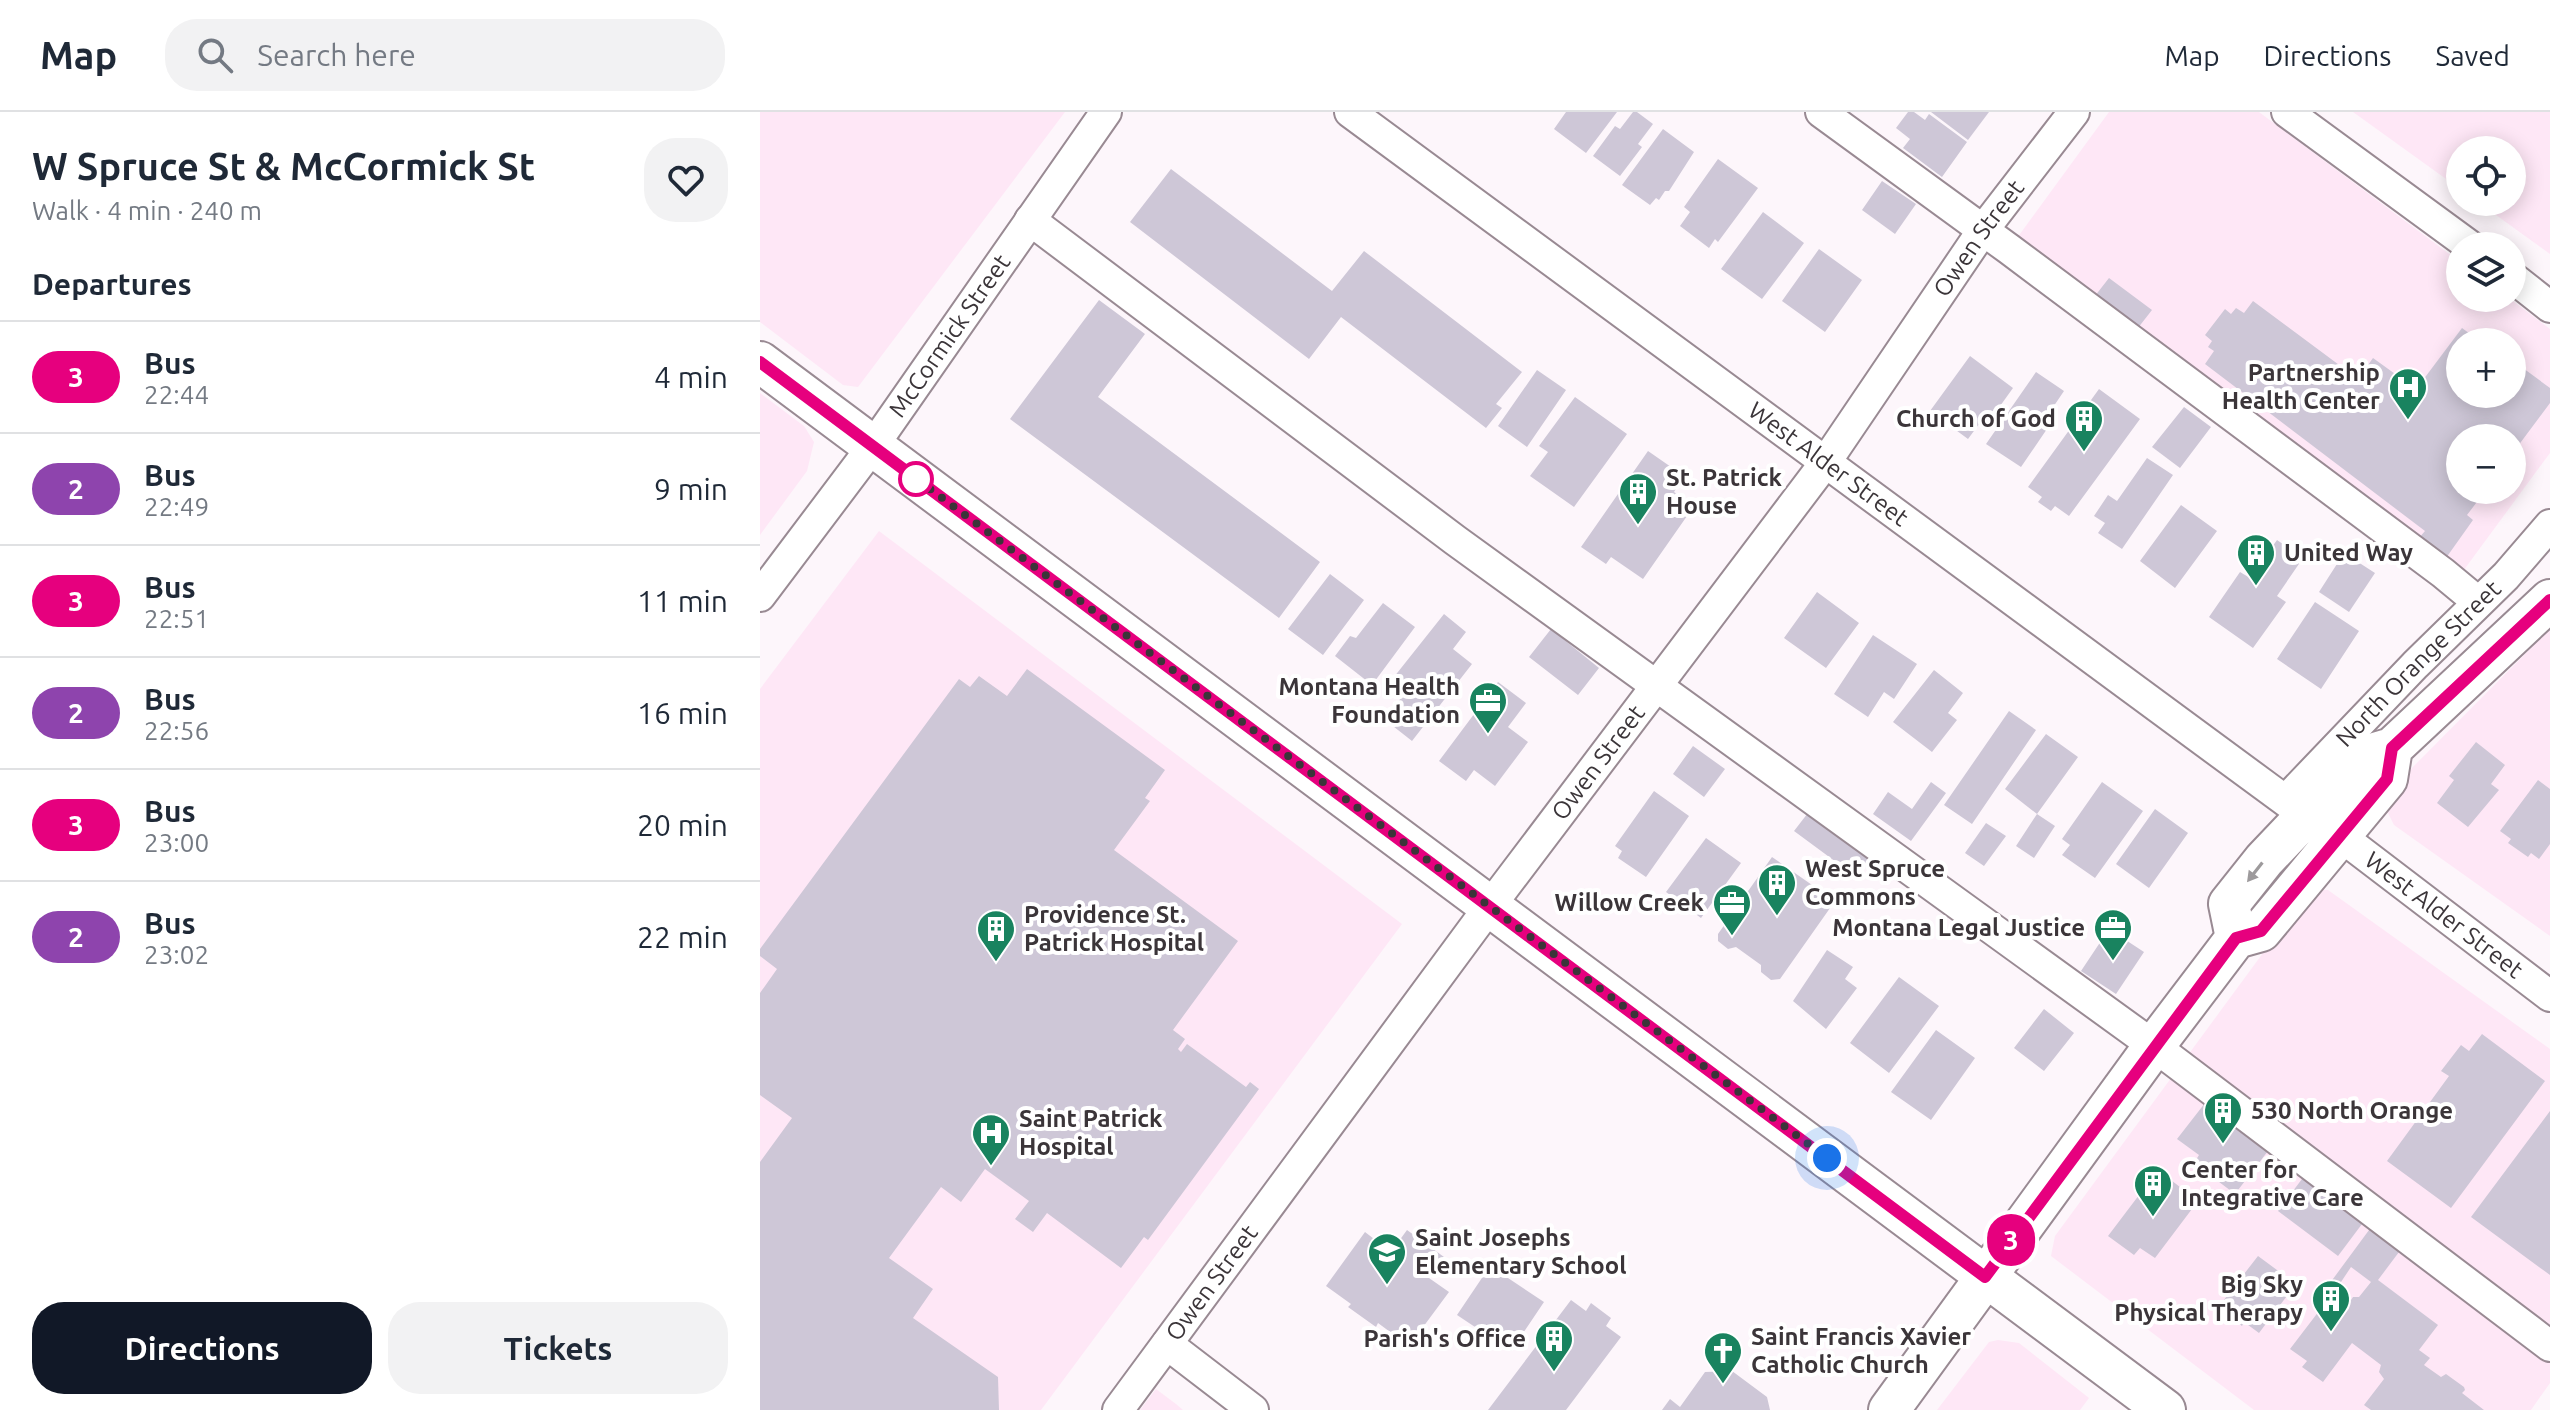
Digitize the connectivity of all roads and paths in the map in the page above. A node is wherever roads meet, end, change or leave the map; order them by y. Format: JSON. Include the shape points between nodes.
{"nodes":[{"id":1,"x":1106,"y":112,"type":"edge"},
{"id":2,"x":1350,"y":112,"type":"edge"},
{"id":3,"x":1821,"y":112,"type":"edge"},
{"id":4,"x":2074,"y":112,"type":"edge"},
{"id":5,"x":2287,"y":112,"type":"edge"},
{"id":6,"x":1030,"y":220,"type":"junction"},
{"id":7,"x":1983,"y":230,"type":"junction"},
{"id":8,"x":2451,"y":232,"type":"edge"},
{"id":9,"x":2526,"y":288,"type":"edge"},
{"id":10,"x":2550,"y":307,"type":"edge"},
{"id":11,"x":760,"y":362,"type":"edge"},
{"id":12,"x":873,"y":446,"type":"junction"},
{"id":13,"x":1825,"y":463,"type":"junction"},
{"id":14,"x":2550,"y":525,"type":"edge"},
{"id":15,"x":760,"y":596,"type":"edge"},
{"id":16,"x":2550,"y":600,"type":"edge"},
{"id":17,"x":2478,"y":602,"type":"junction"},
{"id":18,"x":1657,"y":685,"type":"junction"},
{"id":19,"x":2310,"y":817,"type":"junction"},
{"id":20,"x":1490,"y":906,"type":"junction"},
{"id":21,"x":2550,"y":996,"type":"edge"},
{"id":22,"x":2154,"y":1046,"type":"junction"},
{"id":23,"x":1985,"y":1277,"type":"junction"},
{"id":24,"x":1167,"y":1344,"type":"junction"},
{"id":25,"x":2550,"y":1346,"type":"edge"},
{"id":26,"x":1118,"y":1410,"type":"edge"},
{"id":27,"x":1253,"y":1410,"type":"edge"},
{"id":28,"x":1889,"y":1410,"type":"edge"},
{"id":29,"x":2165,"y":1410,"type":"edge"}],
"edges":[{"from":1,"to":6,"type":"street","name":"McCormick Street"},
{"from":2,"to":13,"type":"street","name":"West Alder Street"},
{"from":3,"to":7,"type":"street"},
{"from":4,"to":7,"type":"street","name":"Owen Street"},
{"from":5,"to":8,"type":"street"},
{"from":6,"to":12,"type":"street","name":"McCormick Street"},
{"from":6,"to":18,"type":"street"},
{"from":7,"to":13,"type":"street","name":"Owen Street"},
{"from":7,"to":17,"type":"street"},
{"from":9,"to":10,"type":"street"},
{"from":11,"to":12,"type":"main road"},
{"from":12,"to":15,"type":"street","name":"McCormick Street"},
{"from":12,"to":20,"type":"main road"},
{"from":13,"to":18,"type":"street","name":"Owen Street"},
{"from":13,"to":19,"type":"street","name":"West Alder Street"},
{"from":14,"to":17,"type":"street","name":"North Orange Street"},
{"from":16,"to":19,"type":"main road","name":"North Orange Street","via":[[2392,748],[2362,757]]},
{"from":17,"to":19,"type":"street","name":"North Orange Street"},
{"from":18,"to":20,"type":"street","name":"Owen Street"},
{"from":18,"to":22,"type":"street"},
{"from":19,"to":21,"type":"street","name":"West Alder Street"},
{"from":19,"to":22,"type":"main road","name":"North Orange Street","via":[[2261,931],[2236,938]]},
{"from":20,"to":23,"type":"main road"},
{"from":20,"to":24,"type":"street","name":"Owen Street"},
{"from":22,"to":23,"type":"main road","name":"North Orange Street"},
{"from":22,"to":25,"type":"street"},
{"from":23,"to":28,"type":"main road","name":"North Orange Street"},
{"from":23,"to":29,"type":"main road"},
{"from":24,"to":26,"type":"street","name":"Owen Street"},
{"from":24,"to":27,"type":"street"}]}
